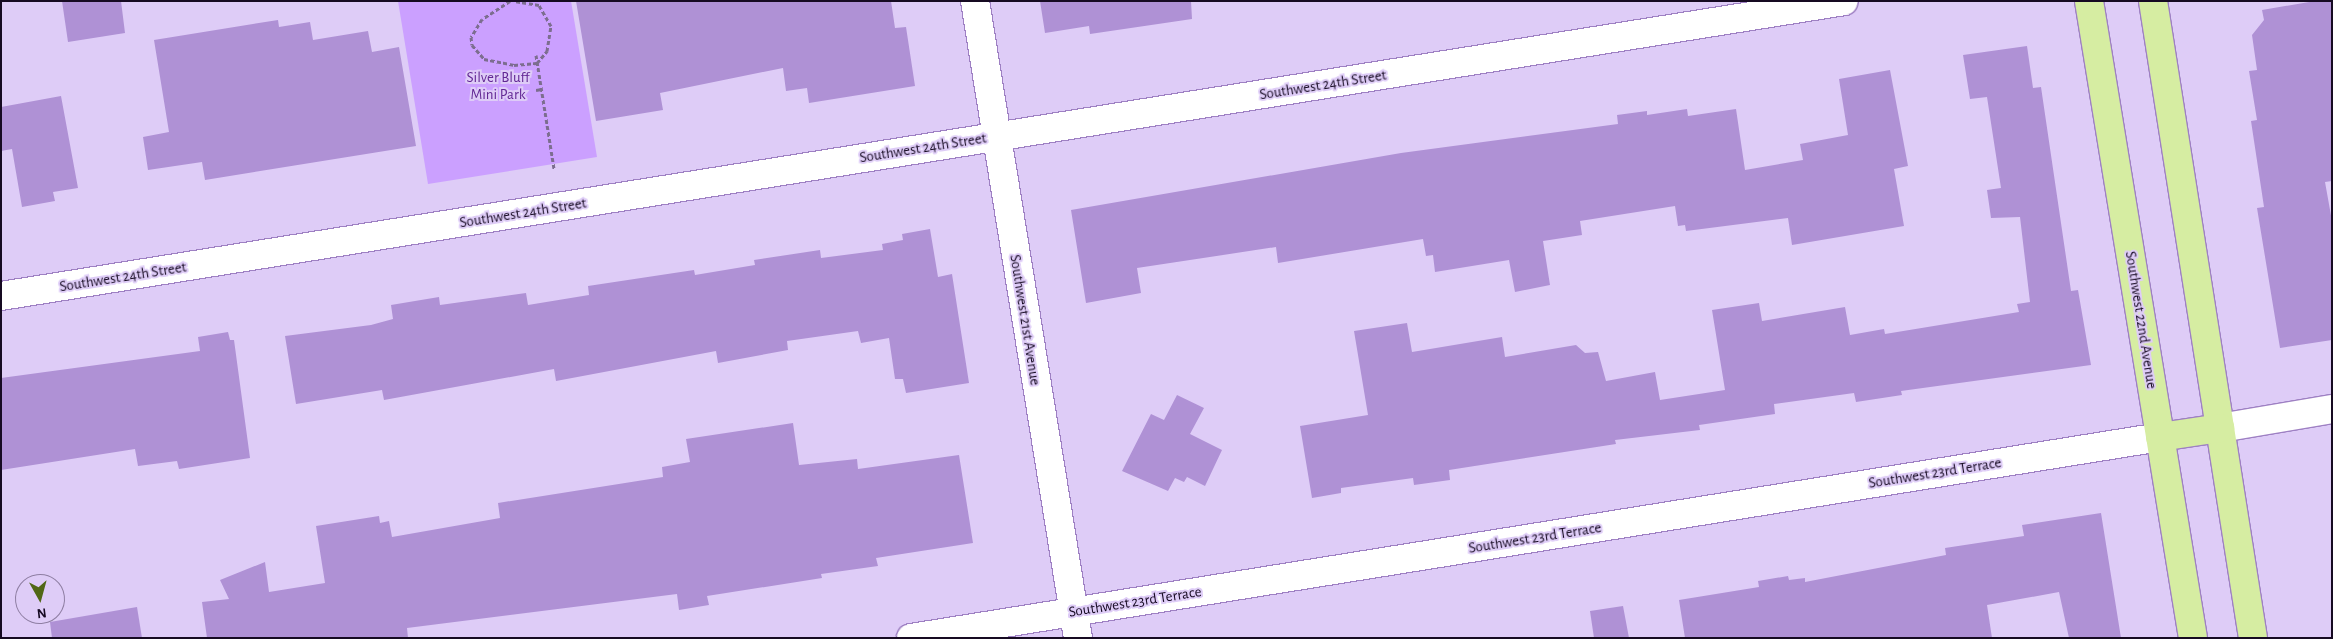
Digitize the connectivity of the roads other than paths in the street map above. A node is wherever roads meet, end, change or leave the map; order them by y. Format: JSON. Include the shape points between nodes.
{"nodes":[{"id":1,"x":975,"y":1,"type":"edge"},
{"id":2,"x":1844,"y":1,"type":"edge"},
{"id":3,"x":2089,"y":1,"type":"edge"},
{"id":4,"x":2153,"y":1,"type":"edge"},
{"id":5,"x":997,"y":137,"type":"junction"},
{"id":6,"x":1,"y":296,"type":"edge"},
{"id":7,"x":2332,"y":409,"type":"edge"},
{"id":8,"x":2220,"y":428,"type":"junction"},
{"id":9,"x":2160,"y":437,"type":"junction"},
{"id":10,"x":1074,"y":611,"type":"junction"},
{"id":11,"x":911,"y":638,"type":"edge"},
{"id":12,"x":1078,"y":638,"type":"edge"},
{"id":13,"x":2193,"y":638,"type":"edge"},
{"id":14,"x":2253,"y":638,"type":"edge"}],
"edges":[{"from":1,"to":5,"type":"street","name":"Southwest 21st Avenue"},
{"from":2,"to":5,"type":"street","name":"Southwest 24th Street"},
{"from":3,"to":9,"type":"main road","name":"Southwest 22nd Avenue"},
{"from":4,"to":8,"type":"main road"},
{"from":5,"to":6,"type":"street","name":"Southwest 24th Street"},
{"from":5,"to":10,"type":"street","name":"Southwest 21st Avenue"},
{"from":7,"to":8,"type":"street"},
{"from":8,"to":9,"type":"main road"},
{"from":8,"to":14,"type":"main road"},
{"from":9,"to":10,"type":"street","name":"Southwest 23rd Terrace"},
{"from":9,"to":13,"type":"main road","name":"Southwest 22nd Avenue"},
{"from":10,"to":11,"type":"street","name":"Southwest 23rd Terrace"},
{"from":10,"to":12,"type":"street","name":"Southwest 21st Avenue"}]}
